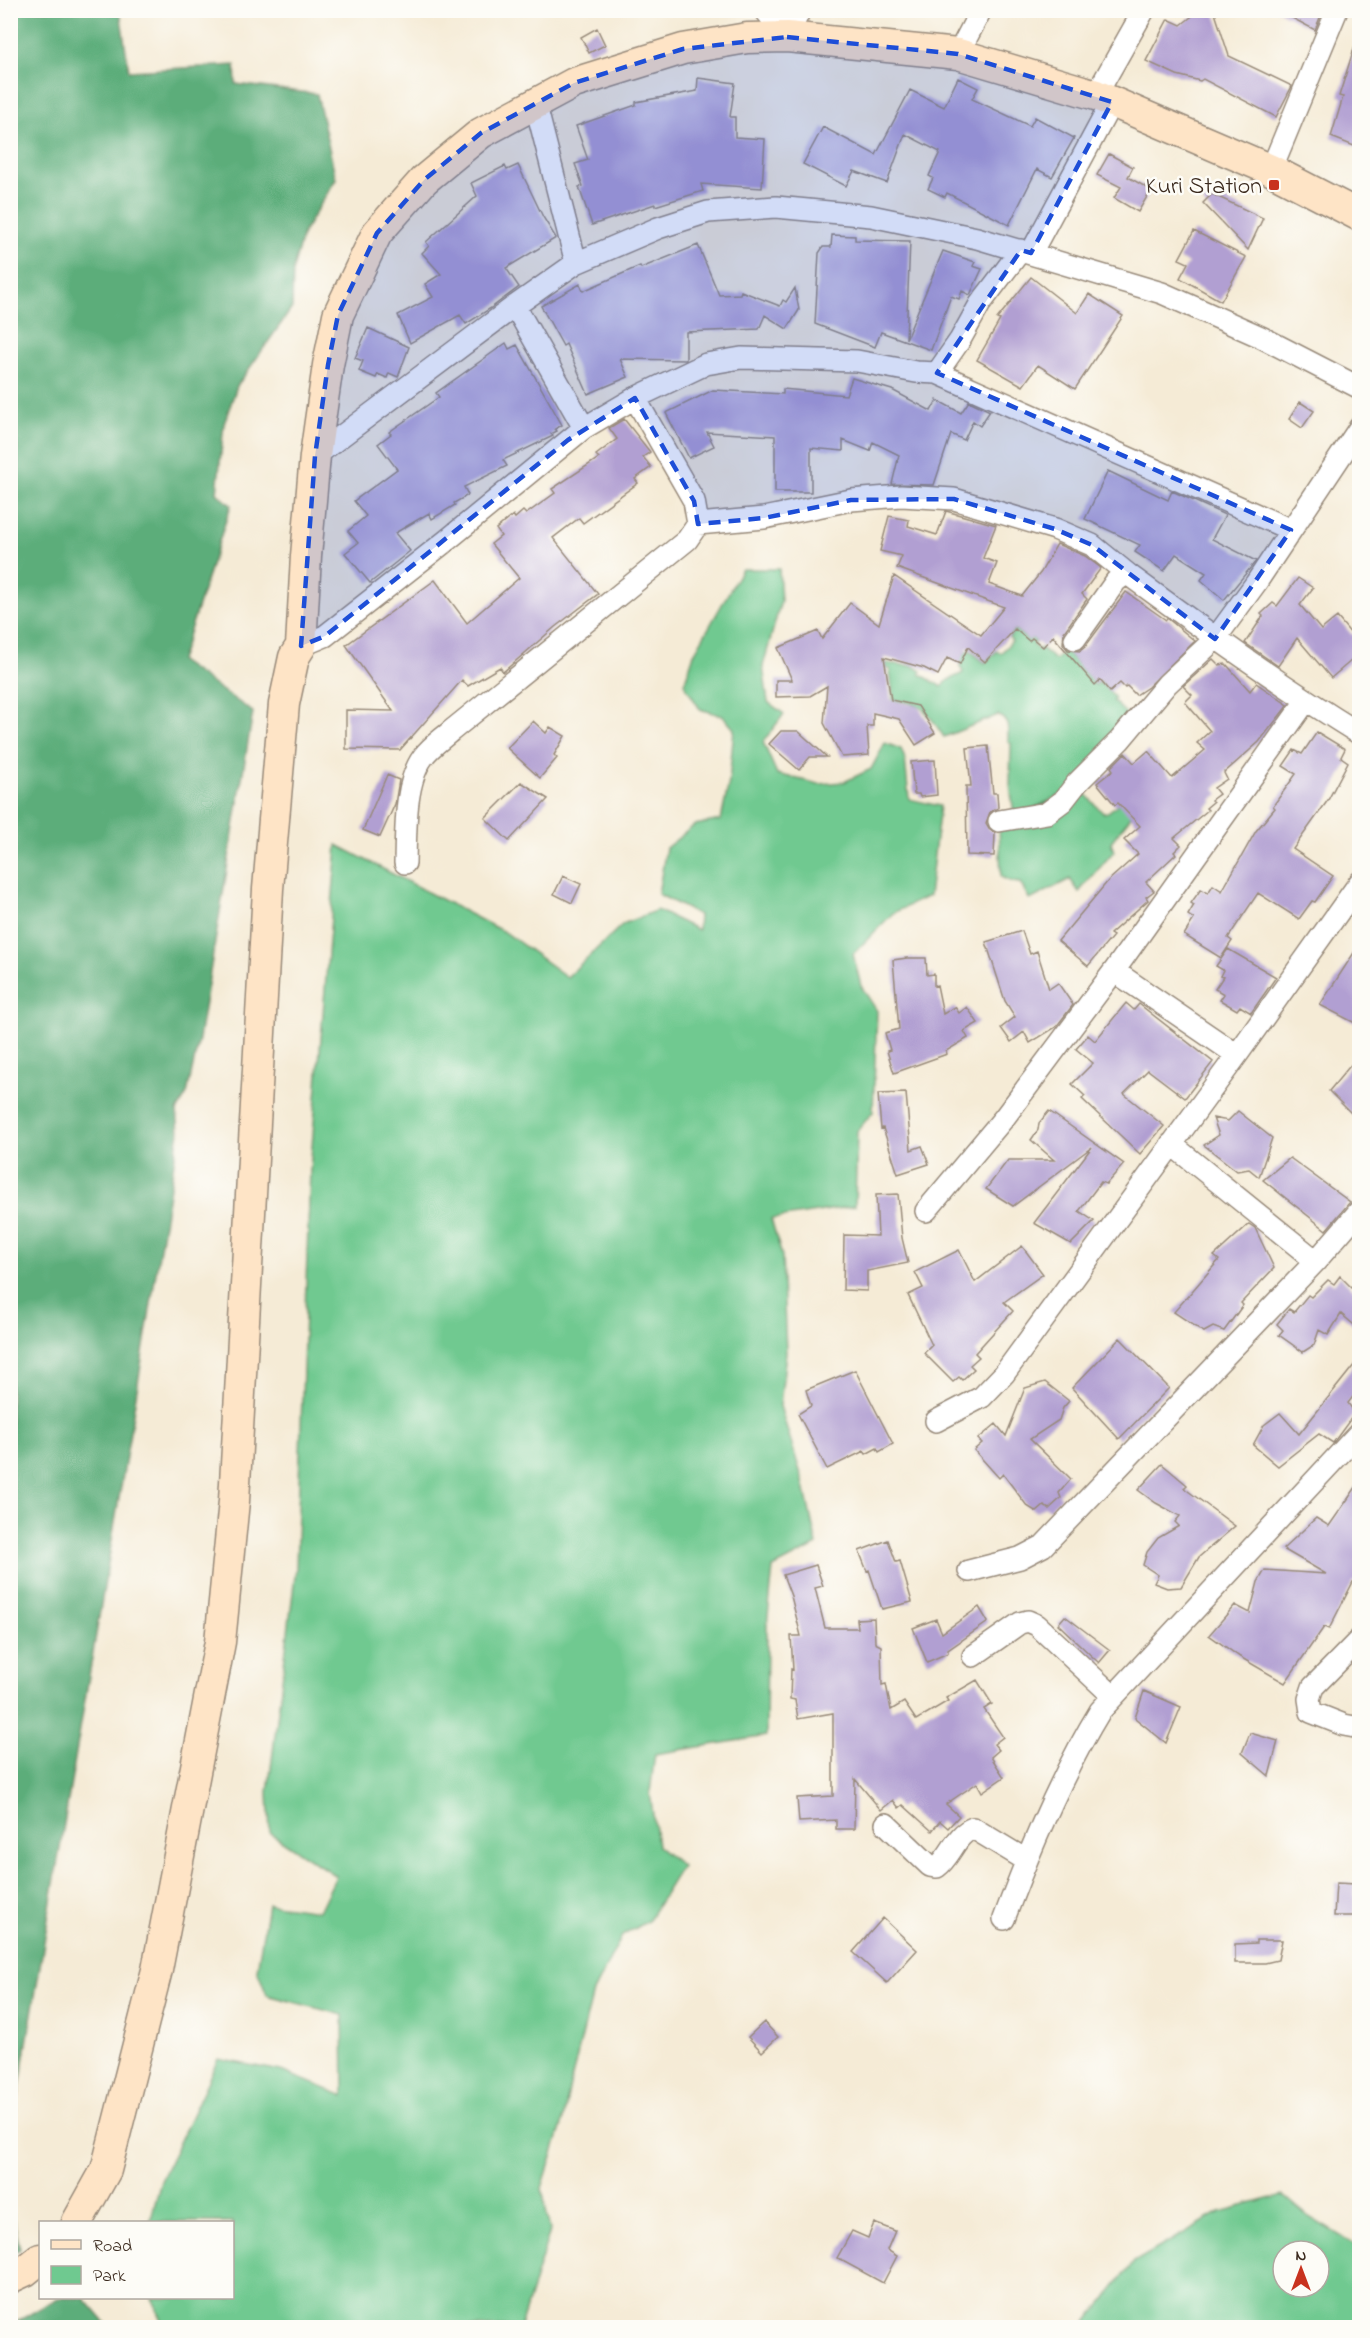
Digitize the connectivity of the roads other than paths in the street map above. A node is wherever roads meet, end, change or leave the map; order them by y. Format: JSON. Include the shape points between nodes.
{"nodes":[{"id":1,"x":765,"y":10,"type":"edge"},
{"id":2,"x":800,"y":10,"type":"edge"},
{"id":3,"x":981,"y":10,"type":"edge"},
{"id":4,"x":1144,"y":10,"type":"edge"},
{"id":5,"x":1336,"y":10,"type":"edge"},
{"id":6,"x":787,"y":37,"type":"junction"},
{"id":7,"x":958,"y":54,"type":"junction"},
{"id":8,"x":1104,"y":98,"type":"junction"},
{"id":9,"x":535,"y":102,"type":"junction"},
{"id":10,"x":1271,"y":170,"type":"junction"},
{"id":11,"x":1359,"y":216,"type":"edge"},
{"id":12,"x":1026,"y":251,"type":"junction"},
{"id":13,"x":576,"y":263,"type":"junction"},
{"id":14,"x":515,"y":306,"type":"junction"},
{"id":15,"x":937,"y":373,"type":"junction"},
{"id":16,"x":1359,"y":388,"type":"edge"},
{"id":17,"x":635,"y":398,"type":"junction"},
{"id":18,"x":1359,"y":427,"type":"edge"},
{"id":19,"x":584,"y":428,"type":"junction"},
{"id":20,"x":315,"y":456,"type":"junction"},
{"id":21,"x":698,"y":524,"type":"junction"},
{"id":22,"x":1291,"y":530,"type":"junction"},
{"id":23,"x":1129,"y":575,"type":"junction"},
{"id":24,"x":1075,"y":639,"type":"dead end"},
{"id":25,"x":1215,"y":639,"type":"junction"},
{"id":26,"x":301,"y":646,"type":"junction"},
{"id":27,"x":1306,"y":701,"type":"junction"},
{"id":28,"x":1359,"y":734,"type":"edge"},
{"id":29,"x":999,"y":820,"type":"dead end"},
{"id":30,"x":405,"y":863,"type":"dead end"},
{"id":31,"x":1359,"y":882,"type":"edge"},
{"id":32,"x":1114,"y":971,"type":"junction"},
{"id":33,"x":1237,"y":1055,"type":"junction"},
{"id":34,"x":1171,"y":1144,"type":"junction"},
{"id":35,"x":1359,"y":1210,"type":"edge"},
{"id":36,"x":926,"y":1211,"type":"dead end"},
{"id":37,"x":1316,"y":1261,"type":"junction"},
{"id":38,"x":936,"y":1421,"type":"dead end"},
{"id":39,"x":1359,"y":1432,"type":"edge"},
{"id":40,"x":969,"y":1571,"type":"dead end"},
{"id":41,"x":1359,"y":1639,"type":"edge"},
{"id":42,"x":972,"y":1656,"type":"dead end"},
{"id":43,"x":1113,"y":1696,"type":"junction"},
{"id":44,"x":1359,"y":1728,"type":"edge"},
{"id":45,"x":886,"y":1824,"type":"dead end"},
{"id":46,"x":1026,"y":1860,"type":"junction"},
{"id":47,"x":1004,"y":1919,"type":"dead end"},
{"id":48,"x":78,"y":2221,"type":"edge"},
{"id":49,"x":39,"y":2260,"type":"edge"},
{"id":50,"x":10,"y":2277,"type":"edge"}],
"edges":[{"from":1,"to":6,"type":"street"},
{"from":2,"to":6,"type":"street"},
{"from":3,"to":7,"type":"street"},
{"from":4,"to":8,"type":"street"},
{"from":5,"to":10,"type":"street"},
{"from":6,"to":7,"type":"main road"},
{"from":6,"to":9,"type":"main road","via":[[747,38],[683,49],[574,83]]},
{"from":7,"to":8,"type":"main road"},
{"from":8,"to":10,"type":"main road"},
{"from":8,"to":12,"type":"street"},
{"from":9,"to":13,"type":"street"},
{"from":9,"to":20,"type":"main road","via":[[482,133],[424,180],[377,233],[338,315]]},
{"from":10,"to":11,"type":"main road"},
{"from":12,"to":13,"type":"street","via":[[871,216],[776,207],[708,212],[658,228]]},
{"from":12,"to":15,"type":"street","via":[[980,304]]},
{"from":12,"to":16,"type":"street","via":[[1162,293],[1261,337]]},
{"from":13,"to":14,"type":"street"},
{"from":14,"to":19,"type":"street"},
{"from":14,"to":20,"type":"street"},
{"from":15,"to":17,"type":"street","via":[[857,362],[741,358],[706,364]]},
{"from":15,"to":22,"type":"street"},
{"from":17,"to":19,"type":"street"},
{"from":17,"to":21,"type":"street","via":[[694,501]]},
{"from":18,"to":22,"type":"street"},
{"from":19,"to":26,"type":"street","via":[[326,636]]},
{"from":20,"to":26,"type":"main road"},
{"from":21,"to":23,"type":"street","via":[[764,518],[851,500],[901,496],[954,499],[1055,529],[1092,545]]},
{"from":21,"to":30,"type":"street","via":[[687,540],[423,758],[411,785]]},
{"from":22,"to":25,"type":"street"},
{"from":23,"to":24,"type":"street","via":[[1116,581]]},
{"from":23,"to":25,"type":"street"},
{"from":25,"to":27,"type":"street"},
{"from":25,"to":29,"type":"street","via":[[1167,684],[1063,801],[1047,813]]},
{"from":26,"to":48,"type":"main road","via":[[294,657],[284,704],[268,889],[234,1501],[220,1642],[157,1971],[106,2170]]},
{"from":27,"to":28,"type":"street"},
{"from":27,"to":32,"type":"street"},
{"from":31,"to":33,"type":"street"},
{"from":32,"to":33,"type":"street"},
{"from":32,"to":36,"type":"street","via":[[1004,1118]]},
{"from":33,"to":34,"type":"street"},
{"from":34,"to":37,"type":"street"},
{"from":34,"to":38,"type":"street","via":[[1004,1374],[982,1397]]},
{"from":35,"to":37,"type":"street"},
{"from":37,"to":40,"type":"street","via":[[1043,1546],[1020,1558]]},
{"from":39,"to":43,"type":"street"},
{"from":41,"to":44,"type":"street","via":[[1313,1687],[1309,1699],[1311,1712]]},
{"from":42,"to":43,"type":"street","via":[[1028,1621]]},
{"from":43,"to":46,"type":"street","via":[[1083,1738]]},
{"from":45,"to":46,"type":"street","via":[[930,1866],[943,1863],[966,1830],[973,1828]]},
{"from":46,"to":47,"type":"street"},
{"from":49,"to":50,"type":"main road"}]}
